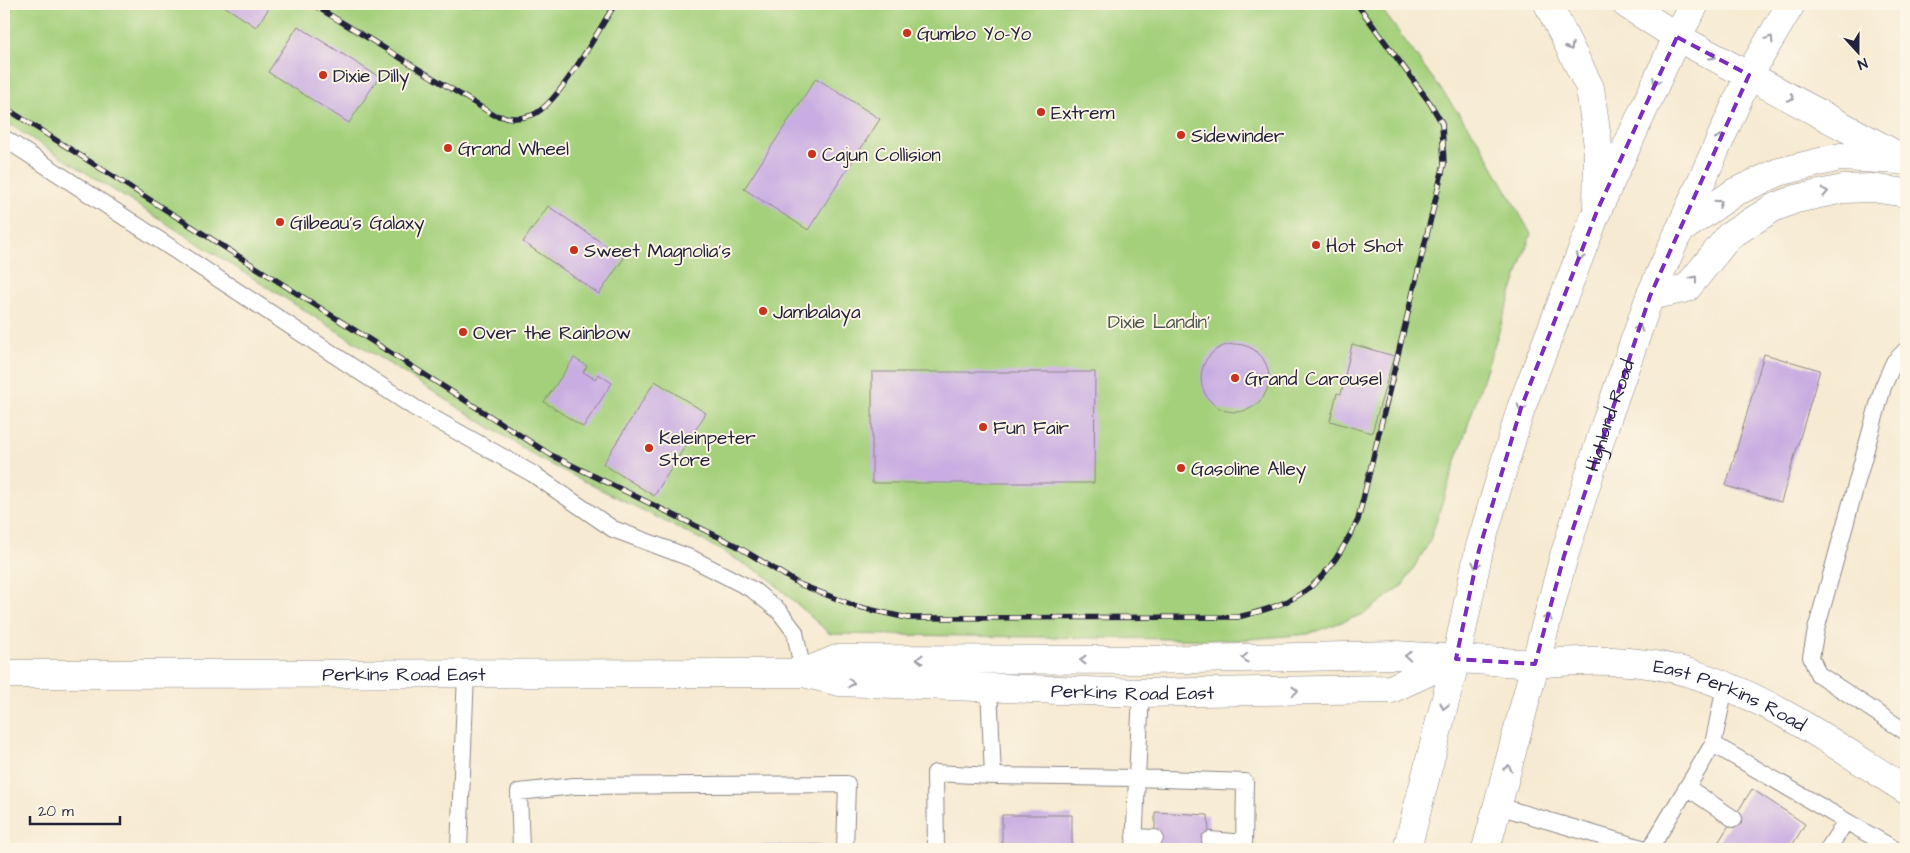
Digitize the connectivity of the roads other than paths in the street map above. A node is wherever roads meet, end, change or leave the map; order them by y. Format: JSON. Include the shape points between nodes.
{"nodes":[{"id":1,"x":1548,"y":4,"type":"edge"},
{"id":2,"x":1626,"y":4,"type":"edge"},
{"id":3,"x":1695,"y":4,"type":"edge"},
{"id":4,"x":1791,"y":4,"type":"edge"},
{"id":5,"x":1677,"y":37,"type":"junction"},
{"id":6,"x":1749,"y":75,"type":"junction"},
{"id":7,"x":4,"y":138,"type":"edge"},
{"id":8,"x":1906,"y":160,"type":"edge"},
{"id":9,"x":1906,"y":192,"type":"edge"},
{"id":10,"x":1597,"y":212,"type":"junction"},
{"id":11,"x":1678,"y":231,"type":"junction"},
{"id":12,"x":1650,"y":296,"type":"junction"},
{"id":13,"x":1906,"y":350,"type":"edge"},
{"id":14,"x":1456,"y":659,"type":"junction"},
{"id":15,"x":1535,"y":664,"type":"junction"},
{"id":16,"x":466,"y":673,"type":"junction"},
{"id":17,"x":803,"y":673,"type":"junction"},
{"id":18,"x":4,"y":674,"type":"edge"},
{"id":19,"x":1725,"y":687,"type":"junction"},
{"id":20,"x":989,"y":688,"type":"junction"},
{"id":21,"x":1141,"y":693,"type":"junction"},
{"id":22,"x":1906,"y":732,"type":"edge"},
{"id":23,"x":1713,"y":744,"type":"junction"},
{"id":24,"x":993,"y":776,"type":"junction"},
{"id":25,"x":1137,"y":778,"type":"junction"},
{"id":26,"x":1688,"y":788,"type":"junction"},
{"id":27,"x":1906,"y":790,"type":"edge"},
{"id":28,"x":1498,"y":806,"type":"junction"},
{"id":29,"x":1734,"y":819,"type":"dead end"},
{"id":30,"x":1846,"y":821,"type":"junction"},
{"id":31,"x":1155,"y":838,"type":"dead end"},
{"id":32,"x":1210,"y":840,"type":"dead end"},
{"id":33,"x":1134,"y":843,"type":"edge"},
{"id":34,"x":1244,"y":846,"type":"edge"},
{"id":35,"x":459,"y":849,"type":"edge"},
{"id":36,"x":521,"y":849,"type":"edge"},
{"id":37,"x":845,"y":849,"type":"edge"},
{"id":38,"x":936,"y":849,"type":"edge"},
{"id":39,"x":1407,"y":849,"type":"edge"},
{"id":40,"x":1486,"y":849,"type":"edge"},
{"id":41,"x":1645,"y":849,"type":"edge"},
{"id":42,"x":1650,"y":849,"type":"edge"},
{"id":43,"x":1828,"y":849,"type":"edge"},
{"id":44,"x":1894,"y":849,"type":"edge"}],
"edges":[{"from":1,"to":10,"type":"main road","one_way":true,"via":[[1590,88],[1598,146]]},
{"from":2,"to":5,"type":"main road"},
{"from":3,"to":5,"type":"main road"},
{"from":6,"to":4,"type":"main road","name":"Highland Road","one_way":true},
{"from":5,"to":6,"type":"main road","one_way":true},
{"from":5,"to":10,"type":"main road","one_way":true},
{"from":6,"to":8,"type":"main road","one_way":true},
{"from":11,"to":6,"type":"main road","name":"Highland Road","one_way":true},
{"from":7,"to":17,"type":"lane","via":[[415,408],[533,474],[613,530],[693,559],[753,590],[779,611],[795,632]]},
{"from":11,"to":8,"type":"main road","one_way":true,"via":[[1735,192],[1779,172],[1840,157]]},
{"from":12,"to":9,"type":"main road","one_way":true,"via":[[1687,288],[1729,236],[1773,208],[1843,189]]},
{"from":10,"to":14,"type":"main road","one_way":true,"via":[[1521,408],[1479,550]]},
{"from":11,"to":12,"type":"main road","name":"Highland Road"},
{"from":15,"to":12,"type":"main road","name":"Highland Road","one_way":true,"via":[[1567,547]]},
{"from":13,"to":22,"type":"lane","via":[[1894,362],[1883,387],[1811,657],[1818,674]]},
{"from":14,"to":15,"type":"main road","name":"Perkins Road East"},
{"from":14,"to":17,"type":"main road","name":"Perkins Road East","one_way":true,"via":[[1396,655],[1148,660],[837,659]]},
{"from":21,"to":14,"type":"main road","name":"Perkins Road East","one_way":true,"via":[[1391,690]]},
{"from":14,"to":39,"type":"main road","one_way":true},
{"from":15,"to":19,"type":"main road","name":"East Perkins Road","via":[[1571,660],[1636,662],[1689,673]]},
{"from":28,"to":15,"type":"main road","name":"Highland Road","one_way":true},
{"from":16,"to":17,"type":"main road","name":"Perkins Road East"},
{"from":16,"to":18,"type":"main road","name":"Perkins Road East"},
{"from":16,"to":35,"type":"lane"},
{"from":17,"to":20,"type":"main road","name":"Perkins Road East","one_way":true,"via":[[839,682]]},
{"from":19,"to":23,"type":"lane"},
{"from":19,"to":27,"type":"main road","name":"East Perkins Road","via":[[1802,723]]},
{"from":20,"to":21,"type":"main road","name":"Perkins Road East"},
{"from":20,"to":24,"type":"lane"},
{"from":21,"to":25,"type":"lane"},
{"from":23,"to":26,"type":"lane"},
{"from":23,"to":30,"type":"lane"},
{"from":24,"to":25,"type":"lane"},
{"from":24,"to":38,"type":"lane","via":[[935,773]]},
{"from":25,"to":33,"type":"lane"},
{"from":25,"to":34,"type":"lane","via":[[1245,782]]},
{"from":26,"to":29,"type":"lane"},
{"from":26,"to":42,"type":"lane"},
{"from":28,"to":40,"type":"main road","name":"Highland Road"},
{"from":28,"to":41,"type":"lane"},
{"from":30,"to":43,"type":"lane"},
{"from":30,"to":44,"type":"lane"},
{"from":31,"to":33,"type":"lane"},
{"from":32,"to":34,"type":"lane"},
{"from":36,"to":37,"type":"lane","via":[[519,792],[574,786],[847,784]]}]}
